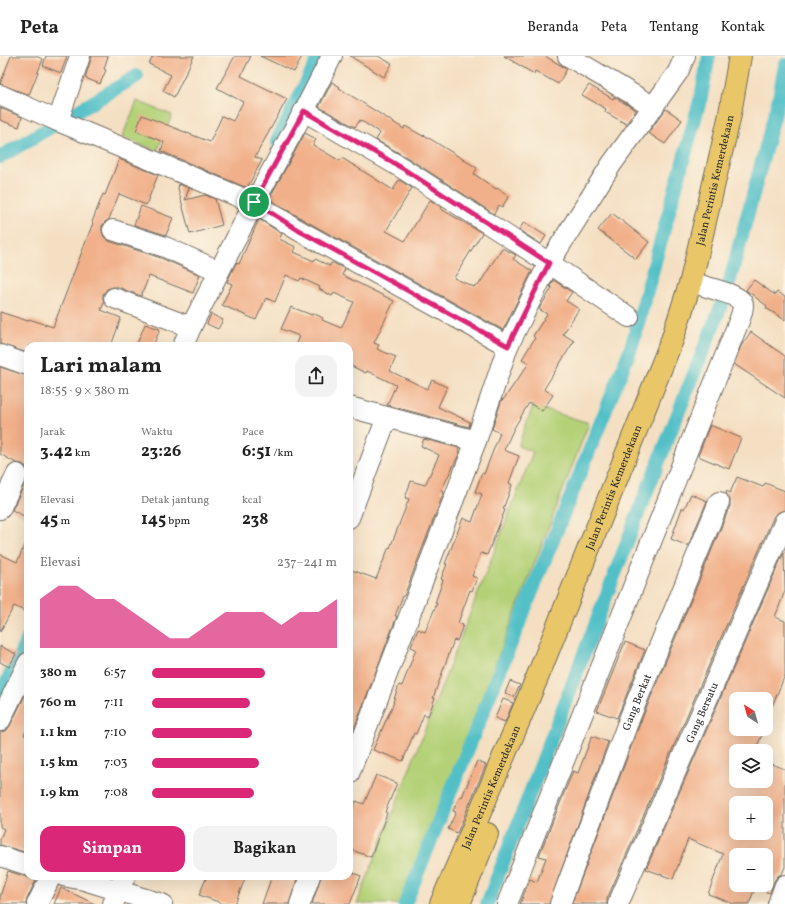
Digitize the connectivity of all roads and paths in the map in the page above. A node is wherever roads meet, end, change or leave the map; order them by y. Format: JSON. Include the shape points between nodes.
{"nodes":[{"id":1,"x":80,"y":56,"type":"edge"},
{"id":2,"x":332,"y":56,"type":"edge"},
{"id":3,"x":568,"y":56,"type":"edge"},
{"id":4,"x":685,"y":56,"type":"edge"},
{"id":5,"x":740,"y":56,"type":"edge"},
{"id":6,"x":749,"y":56,"type":"edge"},
{"id":7,"x":0,"y":95,"type":"edge"},
{"id":8,"x":654,"y":107,"type":"junction"},
{"id":9,"x":304,"y":111,"type":"junction"},
{"id":10,"x":58,"y":121,"type":"junction"},
{"id":11,"x":246,"y":199,"type":"junction"},
{"id":12,"x":113,"y":230,"type":"dead end"},
{"id":13,"x":549,"y":263,"type":"junction"},
{"id":14,"x":212,"y":268,"type":"junction"},
{"id":15,"x":708,"y":288,"type":"junction"},
{"id":16,"x":114,"y":298,"type":"dead end"},
{"id":17,"x":629,"y":317,"type":"dead end"},
{"id":18,"x":185,"y":324,"type":"junction"},
{"id":19,"x":183,"y":342,"type":"edge"},
{"id":20,"x":508,"y":346,"type":"junction"},
{"id":21,"x":0,"y":355,"type":"edge"},
{"id":22,"x":24,"y":364,"type":"edge"},
{"id":23,"x":353,"y":408,"type":"edge"},
{"id":24,"x":387,"y":417,"type":"junction"},
{"id":25,"x":476,"y":441,"type":"junction"},
{"id":26,"x":17,"y":474,"type":"dead end"},
{"id":27,"x":719,"y":502,"type":"dead end"},
{"id":28,"x":353,"y":507,"type":"edge"},
{"id":29,"x":0,"y":509,"type":"edge"},
{"id":30,"x":785,"y":521,"type":"edge"},
{"id":31,"x":24,"y":671,"type":"edge"},
{"id":32,"x":0,"y":721,"type":"edge"},
{"id":33,"x":353,"y":764,"type":"edge"},
{"id":34,"x":0,"y":856,"type":"edge"},
{"id":35,"x":24,"y":865,"type":"edge"},
{"id":36,"x":49,"y":880,"type":"edge"},
{"id":37,"x":84,"y":880,"type":"edge"},
{"id":38,"x":309,"y":880,"type":"edge"},
{"id":39,"x":785,"y":886,"type":"edge"},
{"id":40,"x":118,"y":890,"type":"edge"},
{"id":41,"x":37,"y":904,"type":"edge"},
{"id":42,"x":162,"y":904,"type":"edge"},
{"id":43,"x":300,"y":904,"type":"edge"},
{"id":44,"x":441,"y":904,"type":"edge"},
{"id":45,"x":459,"y":904,"type":"edge"},
{"id":46,"x":507,"y":904,"type":"edge"},
{"id":47,"x":560,"y":904,"type":"edge"},
{"id":48,"x":618,"y":904,"type":"edge"},
{"id":49,"x":778,"y":904,"type":"edge"}],
"edges":[{"from":1,"to":10,"type":"street"},
{"from":2,"to":9,"type":"street"},
{"from":3,"to":8,"type":"street"},
{"from":4,"to":8,"type":"street","via":[[678,72]]},
{"from":5,"to":44,"type":"highway","name":"Jalan Perintis Kemerdekaan","via":[[729,119],[691,281],[672,340],[540,671]]},
{"from":6,"to":15,"type":"highway","name":"Jalan Perintis Kemerdekaan"},
{"from":7,"to":10,"type":"street"},
{"from":8,"to":13,"type":"street","via":[[611,165]]},
{"from":9,"to":11,"type":"street"},
{"from":9,"to":13,"type":"street","via":[[402,168]]},
{"from":10,"to":11,"type":"street"},
{"from":11,"to":14,"type":"street"},
{"from":11,"to":20,"type":"street"},
{"from":12,"to":14,"type":"street","via":[[165,247]]},
{"from":13,"to":17,"type":"street"},
{"from":13,"to":20,"type":"street"},
{"from":14,"to":18,"type":"street"},
{"from":15,"to":45,"type":"highway","name":"Jalan Perintis Kemerdekaan"},
{"from":15,"to":46,"type":"street","via":[[741,299],[743,306],[739,321]]},
{"from":16,"to":18,"type":"street"},
{"from":18,"to":19,"type":"street"},
{"from":20,"to":25,"type":"street"},
{"from":21,"to":22,"type":"street"},
{"from":23,"to":24,"type":"street"},
{"from":24,"to":25,"type":"street"},
{"from":24,"to":28,"type":"street"},
{"from":25,"to":33,"type":"street"},
{"from":26,"to":29,"type":"street"},
{"from":27,"to":47,"type":"street","name":"Gang Berkat","via":[[630,718]]},
{"from":30,"to":48,"type":"street","name":"Gang Bersatu"},
{"from":31,"to":32,"type":"street"},
{"from":34,"to":35,"type":"street"},
{"from":36,"to":41,"type":"street"},
{"from":37,"to":40,"type":"street"},
{"from":38,"to":43,"type":"street"},
{"from":39,"to":49,"type":"street"},
{"from":40,"to":42,"type":"street"}]}
